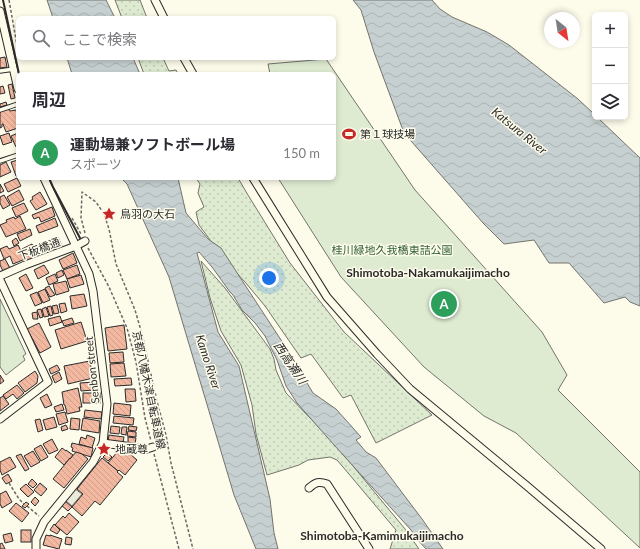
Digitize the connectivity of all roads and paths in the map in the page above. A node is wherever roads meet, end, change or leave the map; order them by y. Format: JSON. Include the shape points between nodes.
{"nodes":[{"id":1,"x":9,"y":0,"type":"edge"},
{"id":2,"x":155,"y":0,"type":"edge"},
{"id":3,"x":0,"y":11,"type":"edge"},
{"id":4,"x":163,"y":16,"type":"edge"},
{"id":5,"x":16,"y":40,"type":"edge"},
{"id":6,"x":185,"y":60,"type":"edge"},
{"id":7,"x":14,"y":69,"type":"junction"},
{"id":8,"x":0,"y":71,"type":"edge"},
{"id":9,"x":192,"y":72,"type":"edge"},
{"id":10,"x":16,"y":78,"type":"edge"},
{"id":11,"x":16,"y":105,"type":"edge"},
{"id":12,"x":0,"y":110,"type":"edge"},
{"id":13,"x":16,"y":156,"type":"edge"},
{"id":14,"x":0,"y":161,"type":"edge"},
{"id":15,"x":45,"y":180,"type":"edge"},
{"id":16,"x":254,"y":180,"type":"edge"},
{"id":17,"x":69,"y":213,"type":"dead end"},
{"id":18,"x":85,"y":241,"type":"junction"},
{"id":19,"x":76,"y":246,"type":"junction"},
{"id":20,"x":0,"y":276,"type":"edge"},
{"id":21,"x":0,"y":280,"type":"edge"},
{"id":22,"x":157,"y":401,"type":"junction"},
{"id":23,"x":0,"y":419,"type":"edge"},
{"id":24,"x":103,"y":443,"type":"junction"},
{"id":25,"x":153,"y":447,"type":"junction"},
{"id":26,"x":9,"y":482,"type":"dead end"},
{"id":27,"x":309,"y":488,"type":"dead end"},
{"id":28,"x":24,"y":504,"type":"dead end"},
{"id":29,"x":27,"y":506,"type":"dead end"},
{"id":30,"x":38,"y":515,"type":"dead end"},
{"id":31,"x":36,"y":549,"type":"edge"},
{"id":32,"x":179,"y":549,"type":"edge"},
{"id":33,"x":192,"y":549,"type":"edge"},
{"id":34,"x":369,"y":549,"type":"edge"},
{"id":35,"x":601,"y":549,"type":"edge"}],
"edges":[{"from":1,"to":5,"type":"path"},
{"from":2,"to":4,"type":"street"},
{"from":3,"to":7,"type":"street"},
{"from":6,"to":9,"type":"street"},
{"from":7,"to":8,"type":"lane"},
{"from":7,"to":10,"type":"street"},
{"from":11,"to":12,"type":"lane"},
{"from":13,"to":14,"type":"lane"},
{"from":15,"to":19,"type":"street","name":"Senbon street"},
{"from":16,"to":35,"type":"street","via":[[327,297],[410,389]]},
{"from":17,"to":18,"type":"path","name":"京都八幡木津自転車道線"},
{"from":18,"to":19,"type":"street","name":"下板橋通"},
{"from":18,"to":22,"type":"path","via":[[81,218],[82,192],[96,202],[104,214],[116,264],[142,334]]},
{"from":18,"to":25,"type":"path","name":"京都八幡木津自転車道線","via":[[127,328]]},
{"from":19,"to":20,"type":"street","name":"下板橋通"},
{"from":19,"to":24,"type":"street","name":"Senbon street","via":[[89,274],[93,291],[107,404]]},
{"from":21,"to":23,"type":"street","via":[[48,382]]},
{"from":22,"to":25,"type":"path"},
{"from":22,"to":33,"type":"path"},
{"from":24,"to":25,"type":"street","via":[[147,449]]},
{"from":24,"to":31,"type":"street","name":"Senbon street","via":[[93,462],[44,522],[36,539]]},
{"from":25,"to":32,"type":"path","name":"京都八幡木津自転車道線"},
{"from":26,"to":28,"type":"path"},
{"from":27,"to":34,"type":"street","via":[[318,482],[327,484]]},
{"from":29,"to":30,"type":"path"}]}
